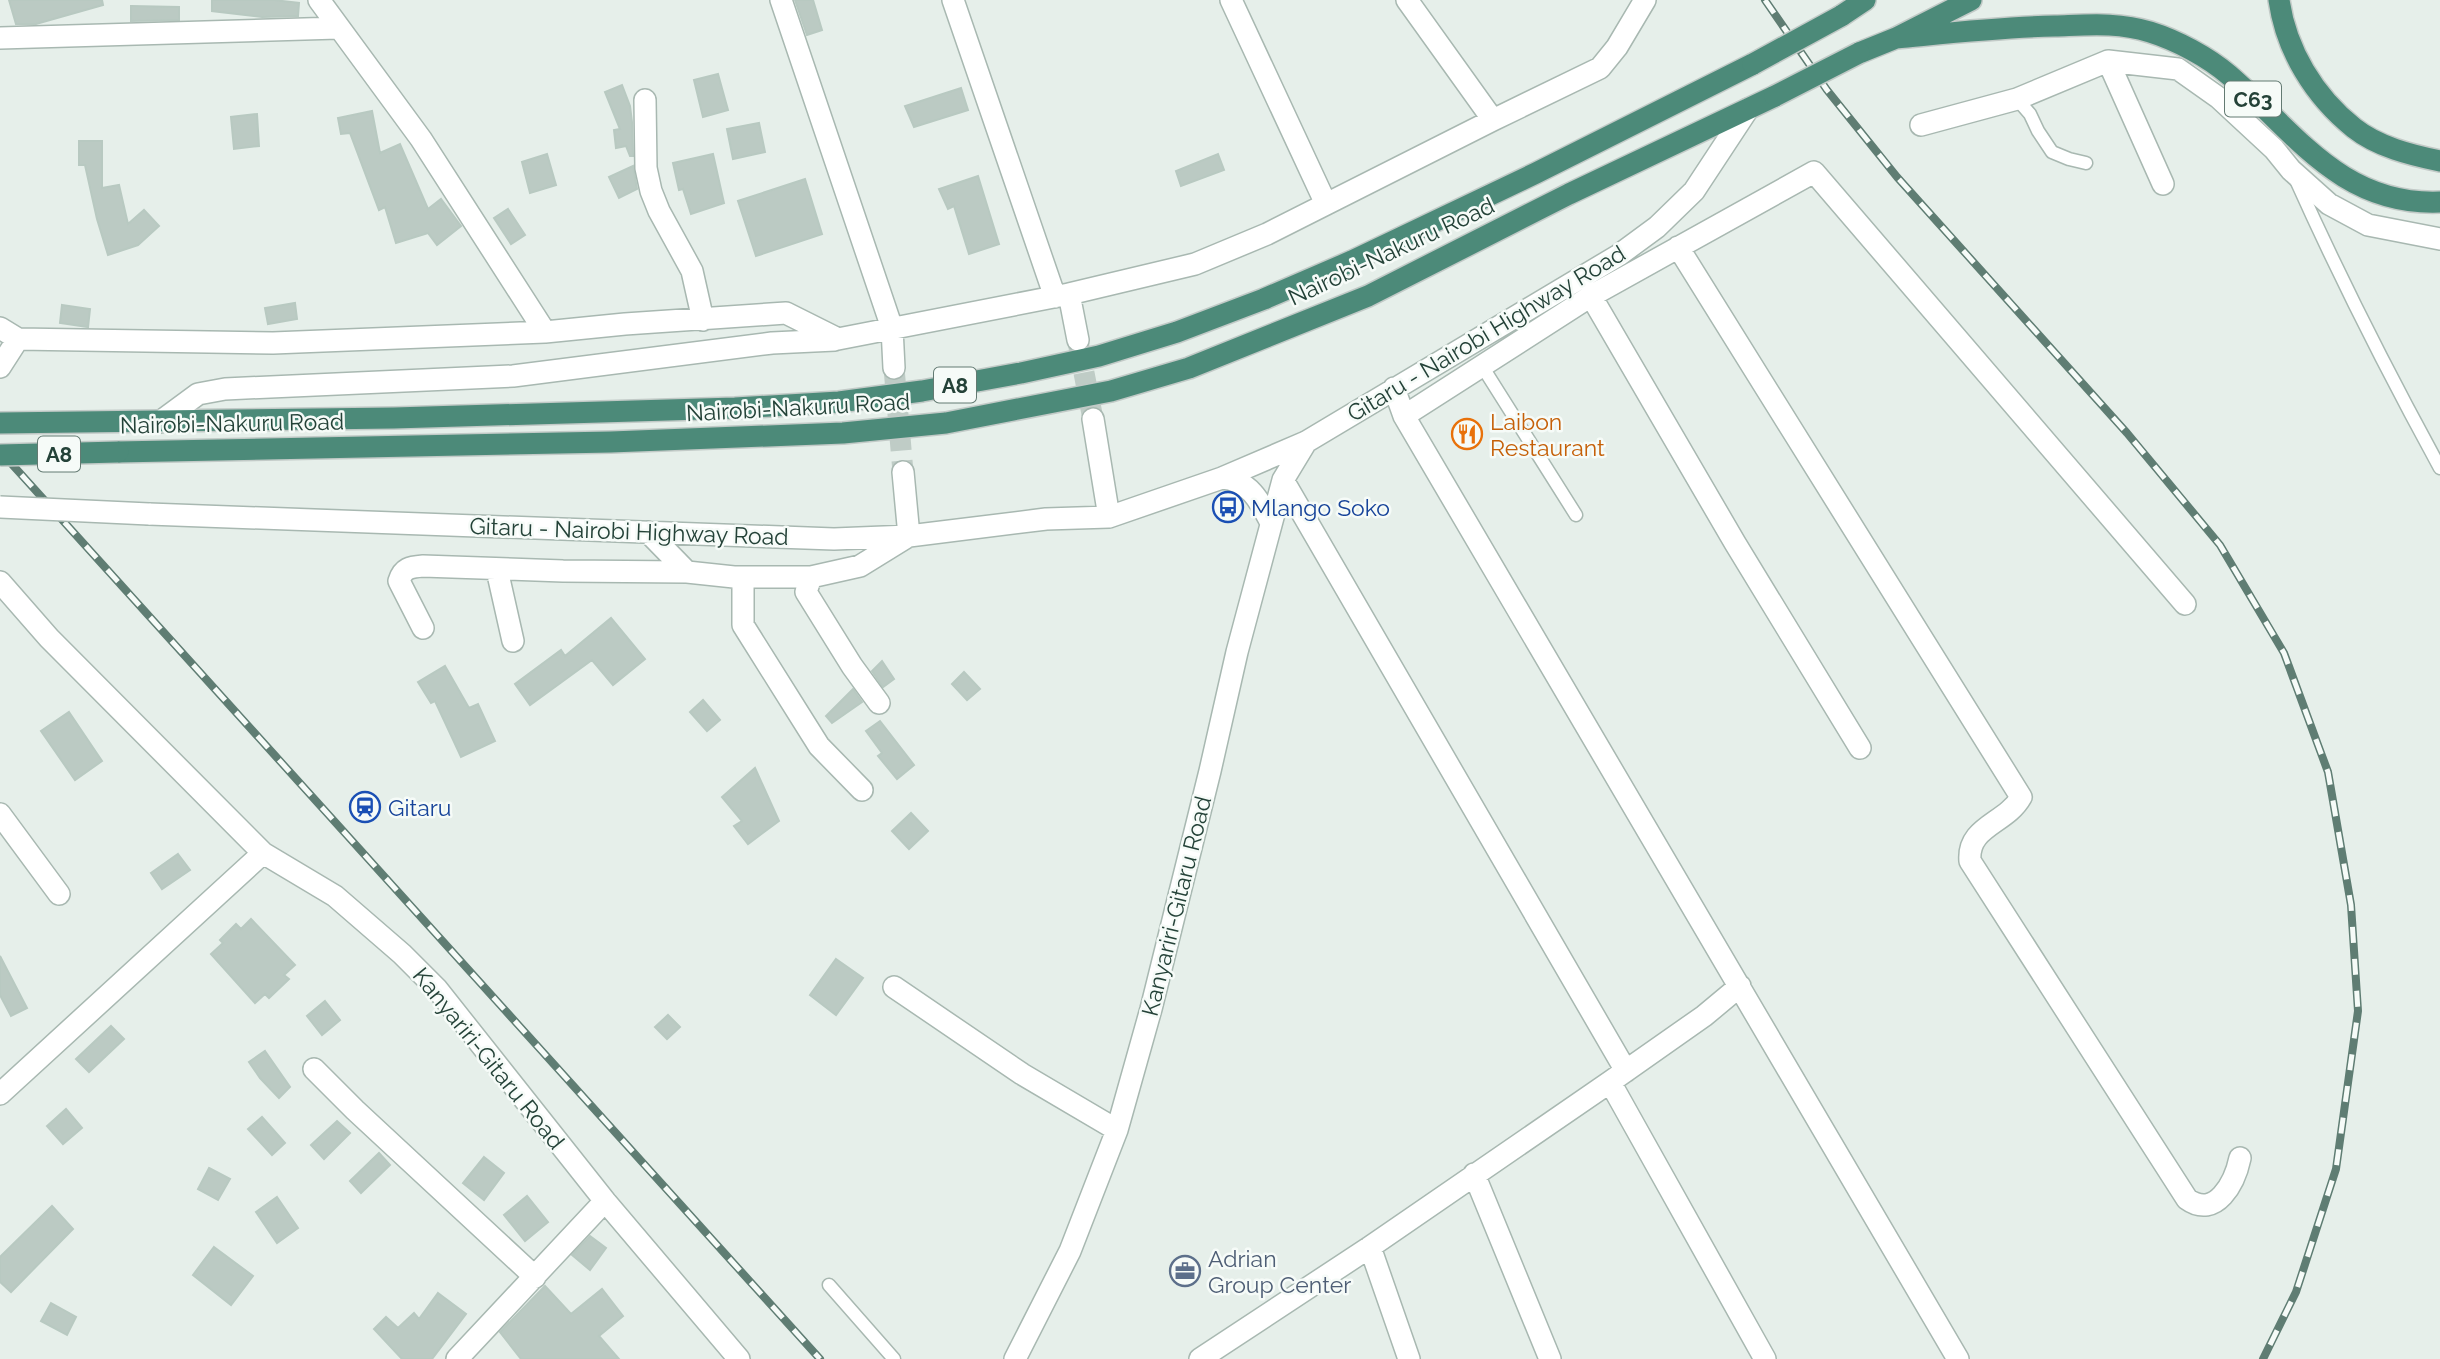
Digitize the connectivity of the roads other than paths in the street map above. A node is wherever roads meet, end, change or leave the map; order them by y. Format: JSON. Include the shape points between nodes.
{"nodes":[{"id":1,"x":319,"y":0,"type":"edge"},
{"id":2,"x":781,"y":0,"type":"edge"},
{"id":3,"x":953,"y":0,"type":"edge"},
{"id":4,"x":1231,"y":0,"type":"edge"},
{"id":5,"x":1407,"y":0,"type":"edge"},
{"id":6,"x":1645,"y":0,"type":"edge"},
{"id":7,"x":1865,"y":0,"type":"edge"},
{"id":8,"x":1971,"y":0,"type":"edge"},
{"id":9,"x":2279,"y":0,"type":"edge"},
{"id":10,"x":338,"y":28,"type":"junction"},
{"id":11,"x":0,"y":38,"type":"edge"},
{"id":12,"x":1896,"y":38,"type":"junction"},
{"id":13,"x":2108,"y":61,"type":"junction"},
{"id":14,"x":2017,"y":99,"type":"junction"},
{"id":15,"x":645,"y":100,"type":"dead end"},
{"id":16,"x":1748,"y":109,"type":"junction"},
{"id":17,"x":1493,"y":120,"type":"junction"},
{"id":18,"x":1921,"y":125,"type":"dead end"},
{"id":19,"x":2440,"y":161,"type":"edge"},
{"id":20,"x":2086,"y":163,"type":"dead end"},
{"id":21,"x":2291,"y":170,"type":"junction"},
{"id":22,"x":2163,"y":184,"type":"dead end"},
{"id":23,"x":2440,"y":202,"type":"edge"},
{"id":24,"x":1326,"y":204,"type":"junction"},
{"id":25,"x":2440,"y":239,"type":"edge"},
{"id":26,"x":1678,"y":247,"type":"junction"},
{"id":27,"x":1062,"y":296,"type":"junction"},
{"id":28,"x":1591,"y":296,"type":"junction"},
{"id":29,"x":703,"y":320,"type":"junction"},
{"id":30,"x":892,"y":328,"type":"junction"},
{"id":31,"x":545,"y":332,"type":"junction"},
{"id":32,"x":9,"y":334,"type":"edge"},
{"id":33,"x":838,"y":339,"type":"junction"},
{"id":34,"x":1078,"y":340,"type":"tunnel mouth"},
{"id":35,"x":1482,"y":366,"type":"junction"},
{"id":36,"x":0,"y":368,"type":"edge"},
{"id":37,"x":894,"y":368,"type":"tunnel mouth"},
{"id":38,"x":1394,"y":388,"type":"junction"},
{"id":39,"x":1404,"y":415,"type":"junction"},
{"id":40,"x":1093,"y":419,"type":"tunnel mouth"},
{"id":41,"x":160,"y":422,"type":"junction"},
{"id":42,"x":0,"y":423,"type":"edge"},
{"id":43,"x":1306,"y":442,"type":"junction"},
{"id":44,"x":0,"y":455,"type":"edge"},
{"id":45,"x":2440,"y":468,"type":"edge"},
{"id":46,"x":903,"y":472,"type":"tunnel mouth"},
{"id":47,"x":1222,"y":478,"type":"junction"},
{"id":48,"x":1283,"y":480,"type":"junction"},
{"id":49,"x":0,"y":507,"type":"edge"},
{"id":50,"x":1576,"y":515,"type":"dead end"},
{"id":51,"x":1108,"y":517,"type":"junction"},
{"id":52,"x":1271,"y":523,"type":"junction"},
{"id":53,"x":649,"y":532,"type":"junction"},
{"id":54,"x":909,"y":536,"type":"junction"},
{"id":55,"x":497,"y":570,"type":"junction"},
{"id":56,"x":687,"y":572,"type":"junction"},
{"id":57,"x":743,"y":577,"type":"junction"},
{"id":58,"x":811,"y":577,"type":"junction"},
{"id":59,"x":0,"y":582,"type":"edge"},
{"id":60,"x":2185,"y":604,"type":"dead end"},
{"id":61,"x":423,"y":628,"type":"dead end"},
{"id":62,"x":513,"y":641,"type":"dead end"},
{"id":63,"x":879,"y":703,"type":"dead end"},
{"id":64,"x":1860,"y":748,"type":"dead end"},
{"id":65,"x":862,"y":790,"type":"dead end"},
{"id":66,"x":0,"y":814,"type":"edge"},
{"id":67,"x":263,"y":853,"type":"junction"},
{"id":68,"x":59,"y":894,"type":"dead end"},
{"id":69,"x":1740,"y":986,"type":"junction"},
{"id":70,"x":894,"y":987,"type":"dead end"},
{"id":71,"x":314,"y":1069,"type":"dead end"},
{"id":72,"x":1618,"y":1076,"type":"junction"},
{"id":73,"x":0,"y":1094,"type":"edge"},
{"id":74,"x":1117,"y":1130,"type":"junction"},
{"id":75,"x":2240,"y":1158,"type":"dead end"},
{"id":76,"x":1475,"y":1174,"type":"junction"},
{"id":77,"x":605,"y":1201,"type":"junction"},
{"id":78,"x":1370,"y":1247,"type":"junction"},
{"id":79,"x":535,"y":1277,"type":"junction"},
{"id":80,"x":829,"y":1285,"type":"dead end"},
{"id":81,"x":457,"y":1359,"type":"edge"},
{"id":82,"x":739,"y":1359,"type":"edge"},
{"id":83,"x":894,"y":1359,"type":"edge"},
{"id":84,"x":1014,"y":1359,"type":"edge"},
{"id":85,"x":1200,"y":1359,"type":"edge"},
{"id":86,"x":1409,"y":1359,"type":"edge"},
{"id":87,"x":1550,"y":1359,"type":"edge"},
{"id":88,"x":1765,"y":1359,"type":"edge"},
{"id":89,"x":1958,"y":1359,"type":"edge"}],
"edges":[{"from":1,"to":10,"type":"street"},
{"from":2,"to":30,"type":"street"},
{"from":3,"to":27,"type":"street"},
{"from":4,"to":24,"type":"street"},
{"from":5,"to":17,"type":"street"},
{"from":6,"to":17,"type":"street","via":[[1600,68]]},
{"from":7,"to":41,"type":"highway","name":"Nairobi-Nakuru Road","number":"A8","bridge":true,"via":[[1753,64],[1352,261],[1177,332],[1099,356],[922,391],[839,402],[613,413]]},
{"from":8,"to":12,"type":"highway","name":"Nairobi-Nakuru Road","number":"A8"},
{"from":9,"to":19,"type":"highway","via":[[2295,56],[2335,110],[2356,129],[2387,146]]},
{"from":10,"to":11,"type":"street"},
{"from":10,"to":31,"type":"street","via":[[421,139]]},
{"from":12,"to":16,"type":"highway","name":"Nairobi-Nakuru Road","number":"A8","bridge":true},
{"from":12,"to":23,"type":"highway","number":"C63","via":[[2111,23],[2151,32],[2228,73],[2318,160],[2358,185],[2406,200]]},
{"from":13,"to":14,"type":"street"},
{"from":13,"to":21,"type":"street","via":[[2178,69],[2219,97]]},
{"from":13,"to":22,"type":"street"},
{"from":14,"to":18,"type":"street"},
{"from":14,"to":20,"type":"lane","via":[[2052,152]]},
{"from":15,"to":29,"type":"street","via":[[651,191],[692,271]]},
{"from":16,"to":38,"type":"street","name":"Gitaru - Nairobi Highway Road","via":[[1694,191],[1657,227],[1619,255]]},
{"from":16,"to":44,"type":"highway","name":"Nairobi-Nakuru Road","number":"A8","bridge":true,"via":[[1368,296],[1189,368],[1045,405],[946,423],[843,433]]},
{"from":17,"to":24,"type":"street"},
{"from":21,"to":25,"type":"street","via":[[2329,204],[2368,225]]},
{"from":21,"to":45,"type":"lane","via":[[2339,276]]},
{"from":24,"to":27,"type":"street","via":[[1195,264]]},
{"from":26,"to":28,"type":"street"},
{"from":26,"to":60,"type":"street","via":[[1814,172]]},
{"from":26,"to":75,"type":"street","via":[[2021,797],[1973,839],[1970,861],[2187,1199],[2210,1205],[2237,1175]]},
{"from":27,"to":30,"type":"street"},
{"from":27,"to":34,"type":"street"},
{"from":28,"to":35,"type":"street"},
{"from":28,"to":64,"type":"street"},
{"from":29,"to":31,"type":"street"},
{"from":29,"to":33,"type":"street","via":[[786,313]]},
{"from":30,"to":33,"type":"street"},
{"from":30,"to":37,"type":"street"},
{"from":31,"to":32,"type":"street","via":[[274,344]]},
{"from":32,"to":36,"type":"street"},
{"from":33,"to":41,"type":"street","via":[[513,376],[225,389],[198,394]]},
{"from":35,"to":39,"type":"street"},
{"from":35,"to":50,"type":"lane"},
{"from":38,"to":39,"type":"street"},
{"from":38,"to":43,"type":"street","name":"Gitaru - Nairobi Highway Road"},
{"from":39,"to":69,"type":"street"},
{"from":40,"to":51,"type":"street"},
{"from":41,"to":42,"type":"highway","name":"Nairobi-Nakuru Road","number":"A8"},
{"from":43,"to":47,"type":"street","name":"Gitaru - Nairobi Highway Road"},
{"from":43,"to":48,"type":"street","name":"Kanyariri-Gitaru Road"},
{"from":46,"to":54,"type":"street"},
{"from":47,"to":51,"type":"street","name":"Gitaru - Nairobi Highway Road"},
{"from":47,"to":52,"type":"street","via":[[1237,480],[1250,489]]},
{"from":48,"to":52,"type":"street","name":"Kanyariri-Gitaru Road"},
{"from":48,"to":72,"type":"street"},
{"from":49,"to":53,"type":"street","name":"Gitaru - Nairobi Highway Road","bridge":true},
{"from":51,"to":54,"type":"street","name":"Gitaru - Nairobi Highway Road","via":[[1046,519]]},
{"from":52,"to":74,"type":"street","name":"Kanyariri-Gitaru Road"},
{"from":53,"to":54,"type":"street","name":"Gitaru - Nairobi Highway Road","via":[[834,539]]},
{"from":53,"to":56,"type":"street"},
{"from":54,"to":58,"type":"street","via":[[860,566]]},
{"from":55,"to":56,"type":"street"},
{"from":55,"to":61,"type":"street","via":[[423,566],[402,572],[399,581]]},
{"from":55,"to":62,"type":"street"},
{"from":56,"to":57,"type":"street"},
{"from":57,"to":58,"type":"street"},
{"from":57,"to":65,"type":"street","via":[[743,625],[819,746]]},
{"from":58,"to":63,"type":"street","via":[[806,592]]},
{"from":59,"to":67,"type":"street","name":"Kanyariri-Gitaru Road","via":[[49,638]]},
{"from":66,"to":68,"type":"street"},
{"from":67,"to":73,"type":"street"},
{"from":67,"to":77,"type":"street","name":"Kanyariri-Gitaru Road","via":[[335,896],[428,980]]},
{"from":69,"to":72,"type":"street"},
{"from":69,"to":89,"type":"street"},
{"from":70,"to":74,"type":"street","via":[[1022,1074]]},
{"from":71,"to":79,"type":"street"},
{"from":72,"to":76,"type":"street"},
{"from":72,"to":88,"type":"street"},
{"from":74,"to":84,"type":"street","name":"Kanyariri-Gitaru Road","via":[[1070,1251]]},
{"from":76,"to":78,"type":"street"},
{"from":76,"to":87,"type":"street"},
{"from":77,"to":79,"type":"street"},
{"from":77,"to":82,"type":"street","name":"Kanyariri-Gitaru Road"},
{"from":78,"to":85,"type":"street"},
{"from":78,"to":86,"type":"street"},
{"from":79,"to":81,"type":"street"},
{"from":80,"to":83,"type":"lane"}]}
